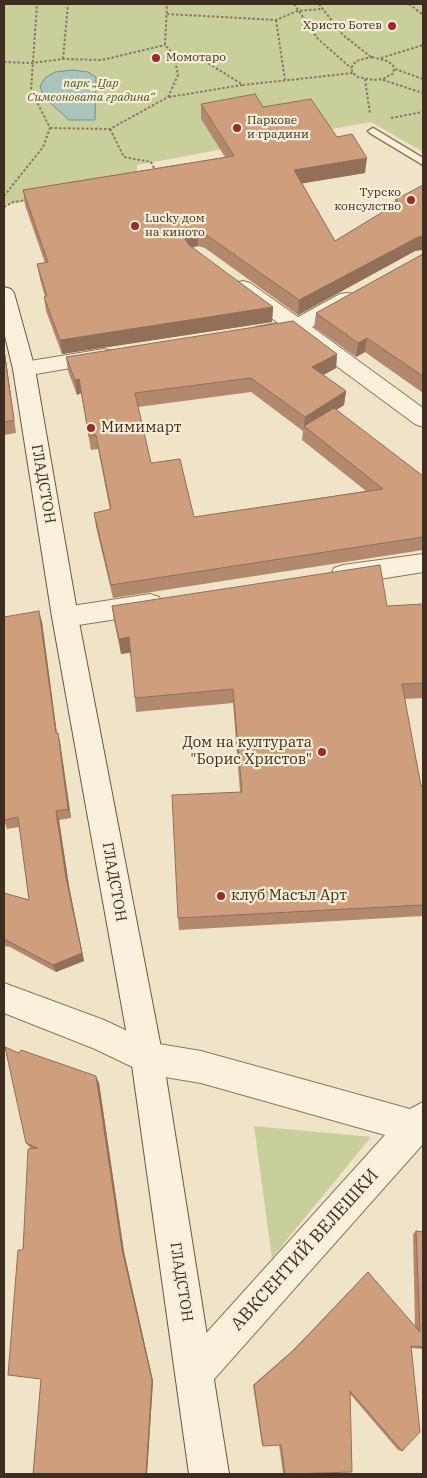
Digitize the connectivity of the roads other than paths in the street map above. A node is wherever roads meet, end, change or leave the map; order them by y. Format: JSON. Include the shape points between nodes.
{"nodes":[{"id":1,"x":373,"y":131,"type":"dead end"},
{"id":2,"x":423,"y":162,"type":"edge"},
{"id":3,"x":228,"y":276,"type":"edge"},
{"id":4,"x":365,"y":289,"type":"edge"},
{"id":5,"x":4,"y":293,"type":"edge"},
{"id":6,"x":298,"y":326,"type":"junction"},
{"id":7,"x":241,"y":335,"type":"edge"},
{"id":8,"x":126,"y":353,"type":"edge"},
{"id":9,"x":24,"y":369,"type":"junction"},
{"id":10,"x":423,"y":420,"type":"edge"},
{"id":11,"x":423,"y":563,"type":"edge"},
{"id":12,"x":318,"y":579,"type":"edge"},
{"id":13,"x":174,"y":601,"type":"edge"},
{"id":14,"x":65,"y":617,"type":"junction"},
{"id":15,"x":4,"y":998,"type":"edge"},
{"id":16,"x":147,"y":1058,"type":"junction"},
{"id":17,"x":420,"y":1126,"type":"edge"},
{"id":18,"x":195,"y":1373,"type":"junction"},
{"id":19,"x":209,"y":1474,"type":"edge"}],
"edges":[{"from":1,"to":2,"type":"lane"},
{"from":3,"to":6,"type":"street"},
{"from":4,"to":6,"type":"street"},
{"from":5,"to":9,"type":"street","name":"ГЛАДСТОН"},
{"from":6,"to":7,"type":"street"},
{"from":6,"to":10,"type":"street"},
{"from":8,"to":9,"type":"street"},
{"from":9,"to":14,"type":"street","name":"ГЛАДСТОН"},
{"from":11,"to":12,"type":"street"},
{"from":13,"to":14,"type":"street"},
{"from":14,"to":16,"type":"street","name":"ГЛАДСТОН"},
{"from":15,"to":16,"type":"street","name":"АВКСЕНТИЙ ВЕЛЕШКИ","via":[[108,1038]]},
{"from":16,"to":17,"type":"street","name":"АВКСЕНТИЙ ВЕЛЕШКИ","via":[[201,1067]]},
{"from":16,"to":18,"type":"street","name":"ГЛАДСТОН"},
{"from":17,"to":18,"type":"street","name":"АВКСЕНТИЙ ВЕЛЕШКИ"},
{"from":18,"to":19,"type":"street","name":"ГЛАДСТОН"}]}
